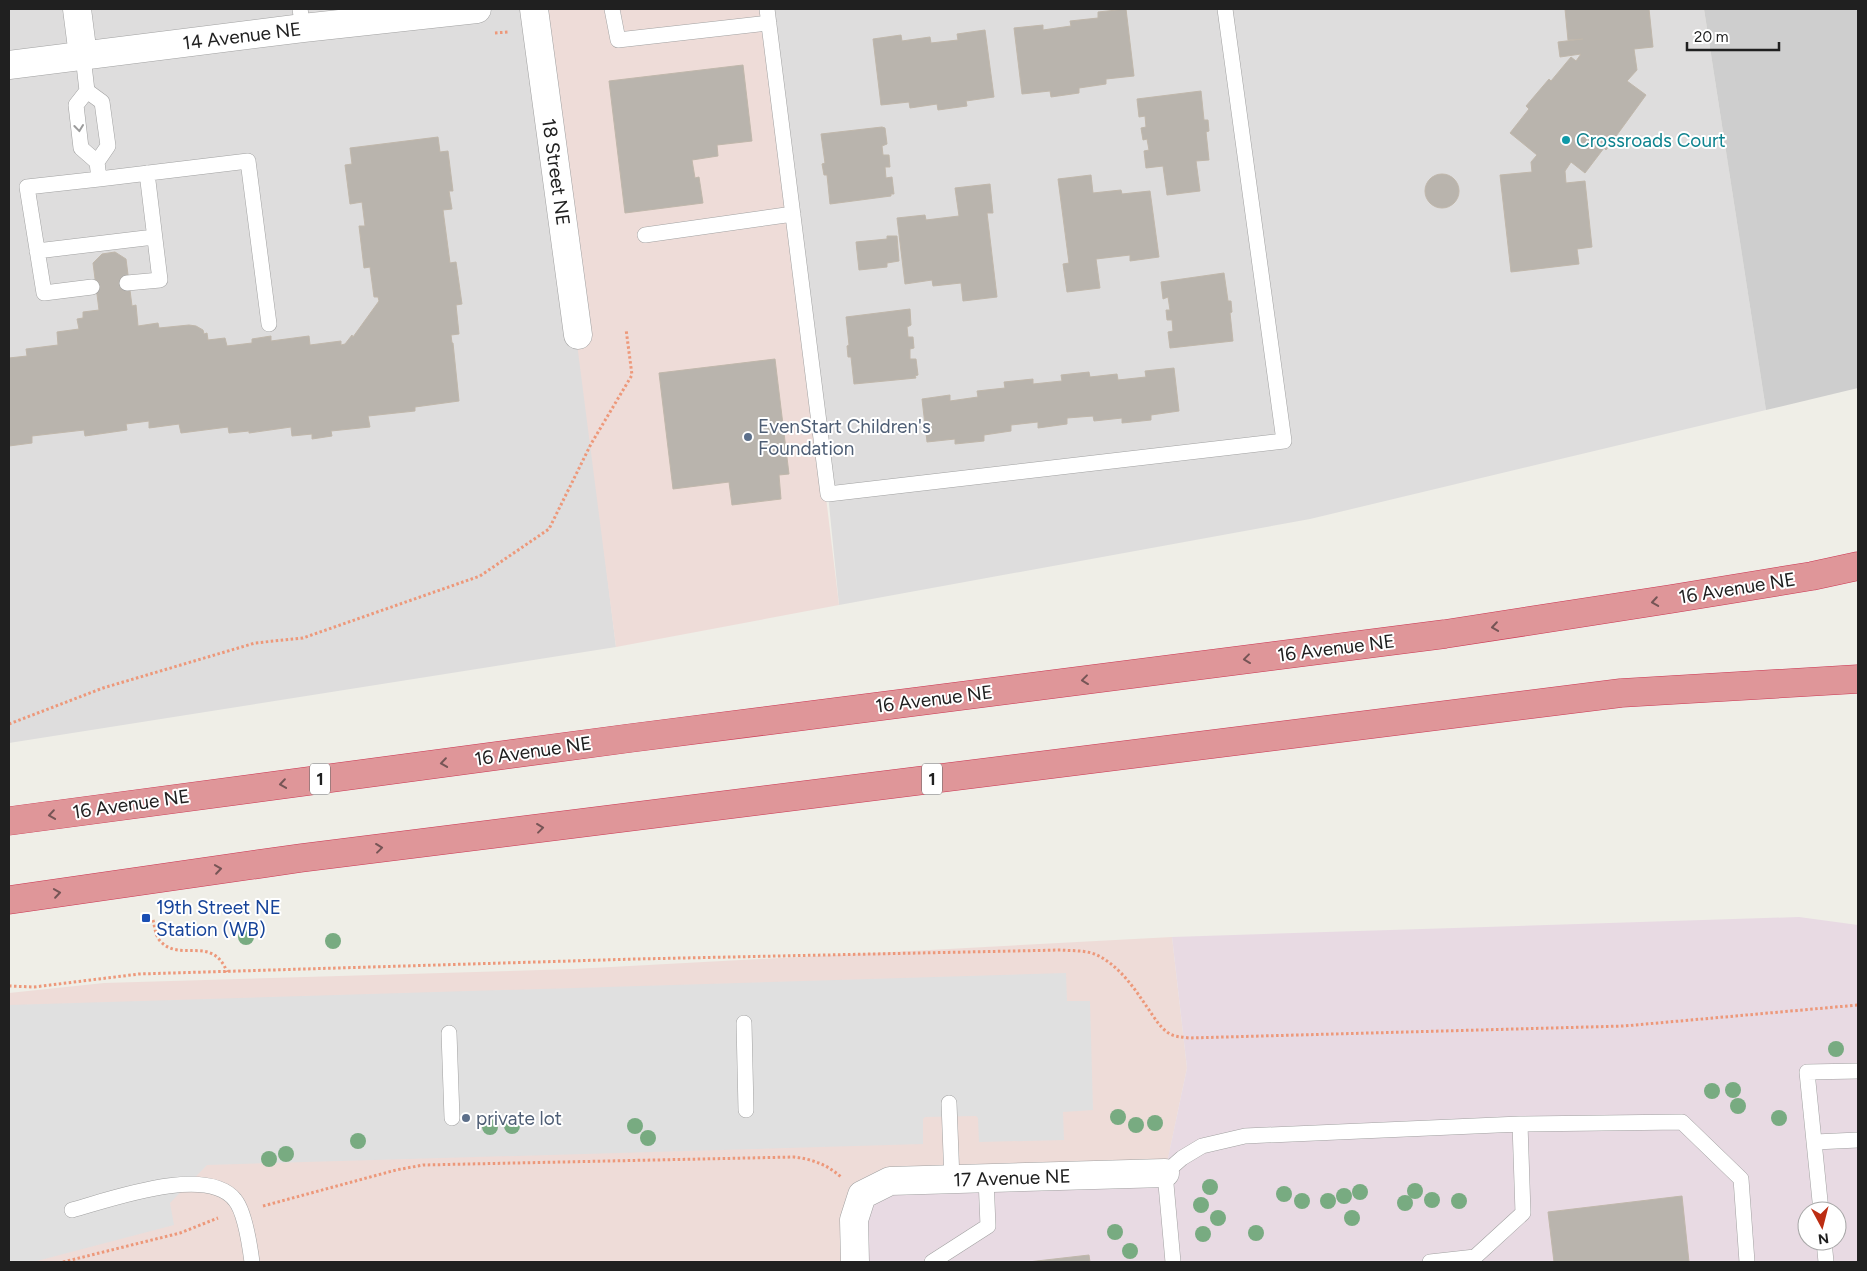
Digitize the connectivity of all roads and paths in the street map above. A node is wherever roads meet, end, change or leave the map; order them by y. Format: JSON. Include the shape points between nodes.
{"nodes":[{"id":1,"x":76,"y":9,"type":"edge"},
{"id":2,"x":476,"y":9,"type":"edge"},
{"id":3,"x":534,"y":9,"type":"edge"},
{"id":4,"x":612,"y":9,"type":"edge"},
{"id":5,"x":1225,"y":9,"type":"edge"},
{"id":6,"x":768,"y":16,"type":"edge"},
{"id":7,"x":301,"y":18,"type":"edge"},
{"id":8,"x":83,"y":56,"type":"junction"},
{"id":9,"x":9,"y":65,"type":"edge"},
{"id":10,"x":88,"y":91,"type":"junction"},
{"id":11,"x":97,"y":162,"type":"junction"},
{"id":12,"x":147,"y":173,"type":"junction"},
{"id":13,"x":99,"y":179,"type":"junction"},
{"id":14,"x":793,"y":214,"type":"junction"},
{"id":15,"x":645,"y":235,"type":"dead end"},
{"id":16,"x":154,"y":236,"type":"junction"},
{"id":17,"x":37,"y":251,"type":"junction"},
{"id":18,"x":127,"y":283,"type":"dead end"},
{"id":19,"x":92,"y":287,"type":"dead end"},
{"id":20,"x":269,"y":324,"type":"dead end"},
{"id":21,"x":626,"y":329,"type":"dead end"},
{"id":22,"x":578,"y":335,"type":"dead end"},
{"id":23,"x":1858,"y":566,"type":"edge"},
{"id":24,"x":1858,"y":680,"type":"edge"},
{"id":25,"x":9,"y":724,"type":"edge"},
{"id":26,"x":9,"y":821,"type":"edge"},
{"id":27,"x":9,"y":900,"type":"edge"},
{"id":28,"x":153,"y":920,"type":"dead end"},
{"id":29,"x":227,"y":972,"type":"junction"},
{"id":30,"x":9,"y":986,"type":"edge"},
{"id":31,"x":1858,"y":1005,"type":"edge"},
{"id":32,"x":744,"y":1023,"type":"dead end"},
{"id":33,"x":448,"y":1033,"type":"dead end"},
{"id":34,"x":1858,"y":1071,"type":"edge"},
{"id":35,"x":949,"y":1104,"type":"dead end"},
{"id":36,"x":746,"y":1110,"type":"dead end"},
{"id":37,"x":452,"y":1118,"type":"dead end"},
{"id":38,"x":1520,"y":1124,"type":"junction"},
{"id":39,"x":1858,"y":1140,"type":"edge"},
{"id":40,"x":1815,"y":1142,"type":"junction"},
{"id":41,"x":1165,"y":1172,"type":"junction"},
{"id":42,"x":839,"y":1174,"type":"dead end"},
{"id":43,"x":986,"y":1178,"type":"junction"},
{"id":44,"x":952,"y":1180,"type":"junction"},
{"id":45,"x":1820,"y":1201,"type":"edge"},
{"id":46,"x":259,"y":1207,"type":"dead end"},
{"id":47,"x":72,"y":1210,"type":"dead end"},
{"id":48,"x":226,"y":1214,"type":"dead end"},
{"id":49,"x":63,"y":1262,"type":"edge"},
{"id":50,"x":252,"y":1262,"type":"edge"},
{"id":51,"x":855,"y":1262,"type":"edge"},
{"id":52,"x":932,"y":1262,"type":"edge"},
{"id":53,"x":1173,"y":1262,"type":"edge"},
{"id":54,"x":1430,"y":1262,"type":"edge"},
{"id":55,"x":1747,"y":1262,"type":"edge"}],
"edges":[{"from":1,"to":8,"type":"street"},
{"from":2,"to":7,"type":"street","name":"14 Avenue NE"},
{"from":3,"to":22,"type":"street","name":"18 Street NE"},
{"from":4,"to":6,"type":"lane","via":[[618,40]]},
{"from":5,"to":14,"type":"lane","via":[[1284,441],[828,494]]},
{"from":6,"to":14,"type":"lane"},
{"from":7,"to":8,"type":"street","name":"14 Avenue NE"},
{"from":8,"to":9,"type":"street","name":"14 Avenue NE"},
{"from":8,"to":10,"type":"lane"},
{"from":10,"to":11,"type":"lane","via":[[102,102],[106,128],[108,146]]},
{"from":10,"to":11,"type":"lane","one_way":true,"via":[[76,105],[81,148]]},
{"from":11,"to":13,"type":"lane"},
{"from":12,"to":13,"type":"lane"},
{"from":12,"to":16,"type":"lane"},
{"from":12,"to":20,"type":"lane","via":[[248,161]]},
{"from":13,"to":17,"type":"lane","via":[[27,188]]},
{"from":14,"to":15,"type":"lane"},
{"from":16,"to":17,"type":"lane"},
{"from":16,"to":18,"type":"lane","via":[[160,280]]},
{"from":17,"to":19,"type":"lane","via":[[44,293]]},
{"from":21,"to":25,"type":"path","via":[[632,375],[549,529],[480,576],[303,638],[256,642],[104,688]]},
{"from":23,"to":26,"type":"highway","name":"16 Avenue NE","number":"1","one_way":true,"via":[[1681,598],[1445,634]]},
{"from":27,"to":24,"type":"highway","number":"1","one_way":true,"via":[[301,858],[1621,693]]},
{"from":28,"to":29,"type":"path","via":[[160,941],[178,950],[206,951],[216,956]]},
{"from":29,"to":30,"type":"path","via":[[139,974],[34,987]]},
{"from":29,"to":31,"type":"path","via":[[982,951],[1084,952],[1098,956],[1122,973],[1168,1033],[1189,1038],[1624,1026]]},
{"from":32,"to":36,"type":"lane"},
{"from":33,"to":37,"type":"lane"},
{"from":34,"to":40,"type":"lane","via":[[1807,1072]]},
{"from":35,"to":44,"type":"lane"},
{"from":38,"to":41,"type":"lane","via":[[1246,1136],[1202,1146]]},
{"from":38,"to":54,"type":"lane","via":[[1523,1213],[1476,1257]]},
{"from":38,"to":55,"type":"lane","via":[[1682,1122],[1741,1179]]},
{"from":39,"to":40,"type":"lane"},
{"from":40,"to":45,"type":"lane"},
{"from":41,"to":43,"type":"street","name":"17 Avenue NE"},
{"from":41,"to":53,"type":"lane"},
{"from":42,"to":46,"type":"path","via":[[806,1158],[794,1157],[423,1165]]},
{"from":43,"to":44,"type":"street","name":"17 Avenue NE"},
{"from":43,"to":52,"type":"lane","via":[[988,1226]]},
{"from":44,"to":51,"type":"street","name":"17 Avenue NE","via":[[890,1180],[862,1195],[854,1220]]},
{"from":47,"to":50,"type":"lane","via":[[158,1188],[193,1183],[207,1185],[220,1189],[236,1201]]},
{"from":48,"to":49,"type":"path","via":[[180,1233]]}]}
